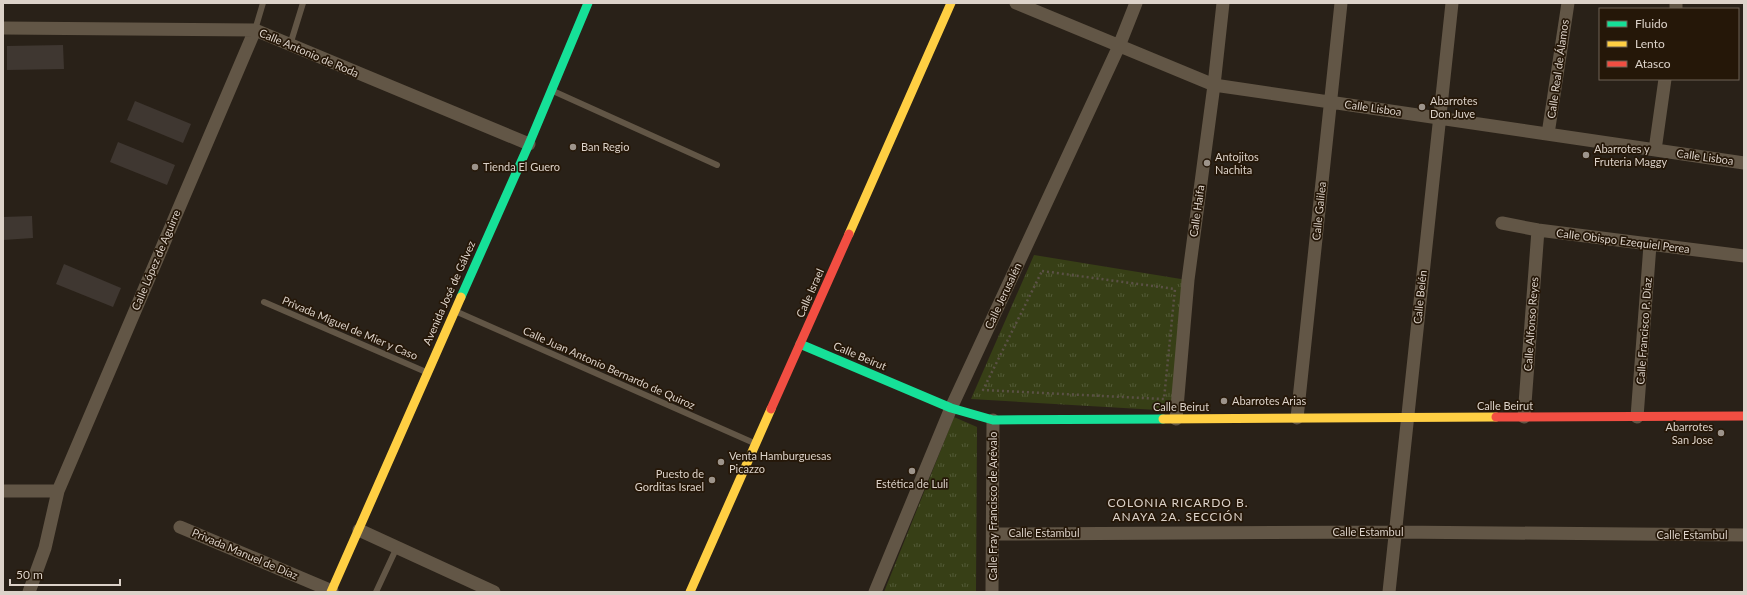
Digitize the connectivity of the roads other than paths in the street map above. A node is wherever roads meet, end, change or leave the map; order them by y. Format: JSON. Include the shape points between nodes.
{"nodes":[{"id":1,"x":263,"y":3,"type":"edge"},
{"id":2,"x":303,"y":3,"type":"edge"},
{"id":3,"x":588,"y":3,"type":"edge"},
{"id":4,"x":952,"y":3,"type":"edge"},
{"id":5,"x":1016,"y":3,"type":"edge"},
{"id":6,"x":1136,"y":3,"type":"edge"},
{"id":7,"x":1223,"y":3,"type":"edge"},
{"id":8,"x":1341,"y":3,"type":"edge"},
{"id":9,"x":1452,"y":3,"type":"edge"},
{"id":10,"x":1568,"y":3,"type":"edge"},
{"id":11,"x":3,"y":28,"type":"edge"},
{"id":12,"x":255,"y":30,"type":"junction"},
{"id":13,"x":290,"y":45,"type":"junction"},
{"id":14,"x":1119,"y":46,"type":"junction"},
{"id":15,"x":1666,"y":80,"type":"edge"},
{"id":16,"x":1214,"y":85,"type":"junction"},
{"id":17,"x":551,"y":90,"type":"junction"},
{"id":18,"x":1331,"y":102,"type":"junction"},
{"id":19,"x":1439,"y":118,"type":"junction"},
{"id":20,"x":1548,"y":134,"type":"junction"},
{"id":21,"x":529,"y":144,"type":"junction"},
{"id":22,"x":1655,"y":150,"type":"junction"},
{"id":23,"x":1744,"y":163,"type":"edge"},
{"id":24,"x":717,"y":165,"type":"dead end"},
{"id":25,"x":1502,"y":223,"type":"dead end"},
{"id":26,"x":1538,"y":230,"type":"junction"},
{"id":27,"x":1650,"y":245,"type":"junction"},
{"id":28,"x":1744,"y":256,"type":"edge"},
{"id":29,"x":264,"y":302,"type":"dead end"},
{"id":30,"x":454,"y":311,"type":"junction"},
{"id":31,"x":800,"y":344,"type":"junction"},
{"id":32,"x":427,"y":373,"type":"junction"},
{"id":33,"x":951,"y":408,"type":"junction"},
{"id":34,"x":1744,"y":416,"type":"edge"},
{"id":35,"x":1637,"y":417,"type":"junction"},
{"id":36,"x":1297,"y":418,"type":"junction"},
{"id":37,"x":1407,"y":418,"type":"junction"},
{"id":38,"x":1524,"y":418,"type":"junction"},
{"id":39,"x":1176,"y":419,"type":"junction"},
{"id":40,"x":993,"y":420,"type":"junction"},
{"id":41,"x":756,"y":444,"type":"junction"},
{"id":42,"x":3,"y":491,"type":"edge"},
{"id":43,"x":58,"y":491,"type":"junction"},
{"id":44,"x":180,"y":527,"type":"dead end"},
{"id":45,"x":359,"y":530,"type":"junction"},
{"id":46,"x":1396,"y":532,"type":"junction"},
{"id":47,"x":992,"y":534,"type":"junction"},
{"id":48,"x":1744,"y":535,"type":"edge"},
{"id":49,"x":397,"y":547,"type":"junction"},
{"id":50,"x":691,"y":591,"type":"edge"},
{"id":51,"x":28,"y":592,"type":"edge"},
{"id":52,"x":331,"y":592,"type":"edge"},
{"id":53,"x":376,"y":592,"type":"edge"},
{"id":54,"x":494,"y":592,"type":"edge"},
{"id":55,"x":875,"y":592,"type":"edge"},
{"id":56,"x":992,"y":592,"type":"edge"},
{"id":57,"x":1389,"y":592,"type":"edge"}],
"edges":[{"from":1,"to":12,"type":"lane"},
{"from":2,"to":13,"type":"lane"},
{"from":3,"to":17,"type":"street","name":"Avenida José de Gálvez"},
{"from":4,"to":31,"type":"street","name":"Calle Israel"},
{"from":5,"to":14,"type":"street","name":"Calle Lisboa"},
{"from":6,"to":14,"type":"street","name":"Calle Jerusalén"},
{"from":7,"to":16,"type":"street","name":"Calle Haifa"},
{"from":8,"to":18,"type":"street","name":"Calle Galilea"},
{"from":9,"to":19,"type":"street","name":"Calle Belén"},
{"from":10,"to":20,"type":"street","name":"Calle Real de Álamos"},
{"from":11,"to":12,"type":"street","name":"Calle Antonio de Roda"},
{"from":12,"to":13,"type":"street","name":"Calle Antonio de Roda"},
{"from":12,"to":43,"type":"street","name":"Calle López de Aguirre"},
{"from":13,"to":21,"type":"street","name":"Calle Antonio de Roda"},
{"from":14,"to":16,"type":"street","name":"Calle Lisboa"},
{"from":14,"to":33,"type":"street","name":"Calle Jerusalén"},
{"from":15,"to":22,"type":"street"},
{"from":16,"to":18,"type":"street","name":"Calle Lisboa"},
{"from":16,"to":39,"type":"street","name":"Calle Haifa","via":[[1188,280]]},
{"from":17,"to":21,"type":"street","name":"Avenida José de Gálvez"},
{"from":17,"to":24,"type":"lane"},
{"from":18,"to":19,"type":"street","name":"Calle Lisboa"},
{"from":18,"to":36,"type":"street","name":"Calle Galilea"},
{"from":19,"to":20,"type":"street","name":"Calle Lisboa"},
{"from":19,"to":37,"type":"street","name":"Calle Belén"},
{"from":20,"to":22,"type":"street","name":"Calle Lisboa"},
{"from":21,"to":30,"type":"street","name":"Avenida José de Gálvez"},
{"from":22,"to":23,"type":"street","name":"Calle Lisboa"},
{"from":25,"to":26,"type":"street","name":"Calle Obispo Ezequiel Perea"},
{"from":26,"to":27,"type":"street","name":"Calle Obispo Ezequiel Perea"},
{"from":26,"to":38,"type":"street","name":"Calle Alfonso Reyes"},
{"from":27,"to":28,"type":"street","name":"Calle Obispo Ezequiel Perea"},
{"from":27,"to":35,"type":"street","name":"Calle Francisco P. Díaz"},
{"from":29,"to":32,"type":"lane","name":"Privada Miguel de Mier y Caso"},
{"from":30,"to":32,"type":"street","name":"Avenida José de Gálvez"},
{"from":30,"to":41,"type":"lane","name":"Calle Juan Antonio Bernardo de Quiroz"},
{"from":31,"to":33,"type":"street","name":"Calle Beirut"},
{"from":31,"to":41,"type":"street","name":"Calle Israel"},
{"from":32,"to":45,"type":"street","name":"Avenida José de Gálvez"},
{"from":33,"to":40,"type":"street","name":"Calle Beirut"},
{"from":33,"to":55,"type":"street","name":"Calle Jerusalén"},
{"from":34,"to":35,"type":"street","name":"Calle Beirut"},
{"from":35,"to":38,"type":"street","name":"Calle Beirut"},
{"from":36,"to":37,"type":"street","name":"Calle Beirut"},
{"from":36,"to":39,"type":"street","name":"Calle Beirut"},
{"from":37,"to":38,"type":"street","name":"Calle Beirut"},
{"from":37,"to":46,"type":"street","name":"Calle Belén"},
{"from":39,"to":40,"type":"street","name":"Calle Beirut"},
{"from":40,"to":47,"type":"street","name":"Calle Fray Francisco de Arévalo"},
{"from":41,"to":50,"type":"street","name":"Calle Israel"},
{"from":42,"to":43,"type":"street"},
{"from":43,"to":51,"type":"street","name":"Calle López de Aguirre","via":[[45,548]]},
{"from":44,"to":52,"type":"street","name":"Privada Manuel de Díaz"},
{"from":45,"to":49,"type":"street"},
{"from":45,"to":52,"type":"street","name":"Avenida José de Gálvez"},
{"from":46,"to":47,"type":"street","name":"Calle Estambul"},
{"from":46,"to":48,"type":"street","name":"Calle Estambul"},
{"from":46,"to":57,"type":"street","name":"Calle Belén"},
{"from":47,"to":56,"type":"street","name":"Calle Fray Francisco de Arévalo"},
{"from":49,"to":53,"type":"lane"},
{"from":49,"to":54,"type":"street"}]}
